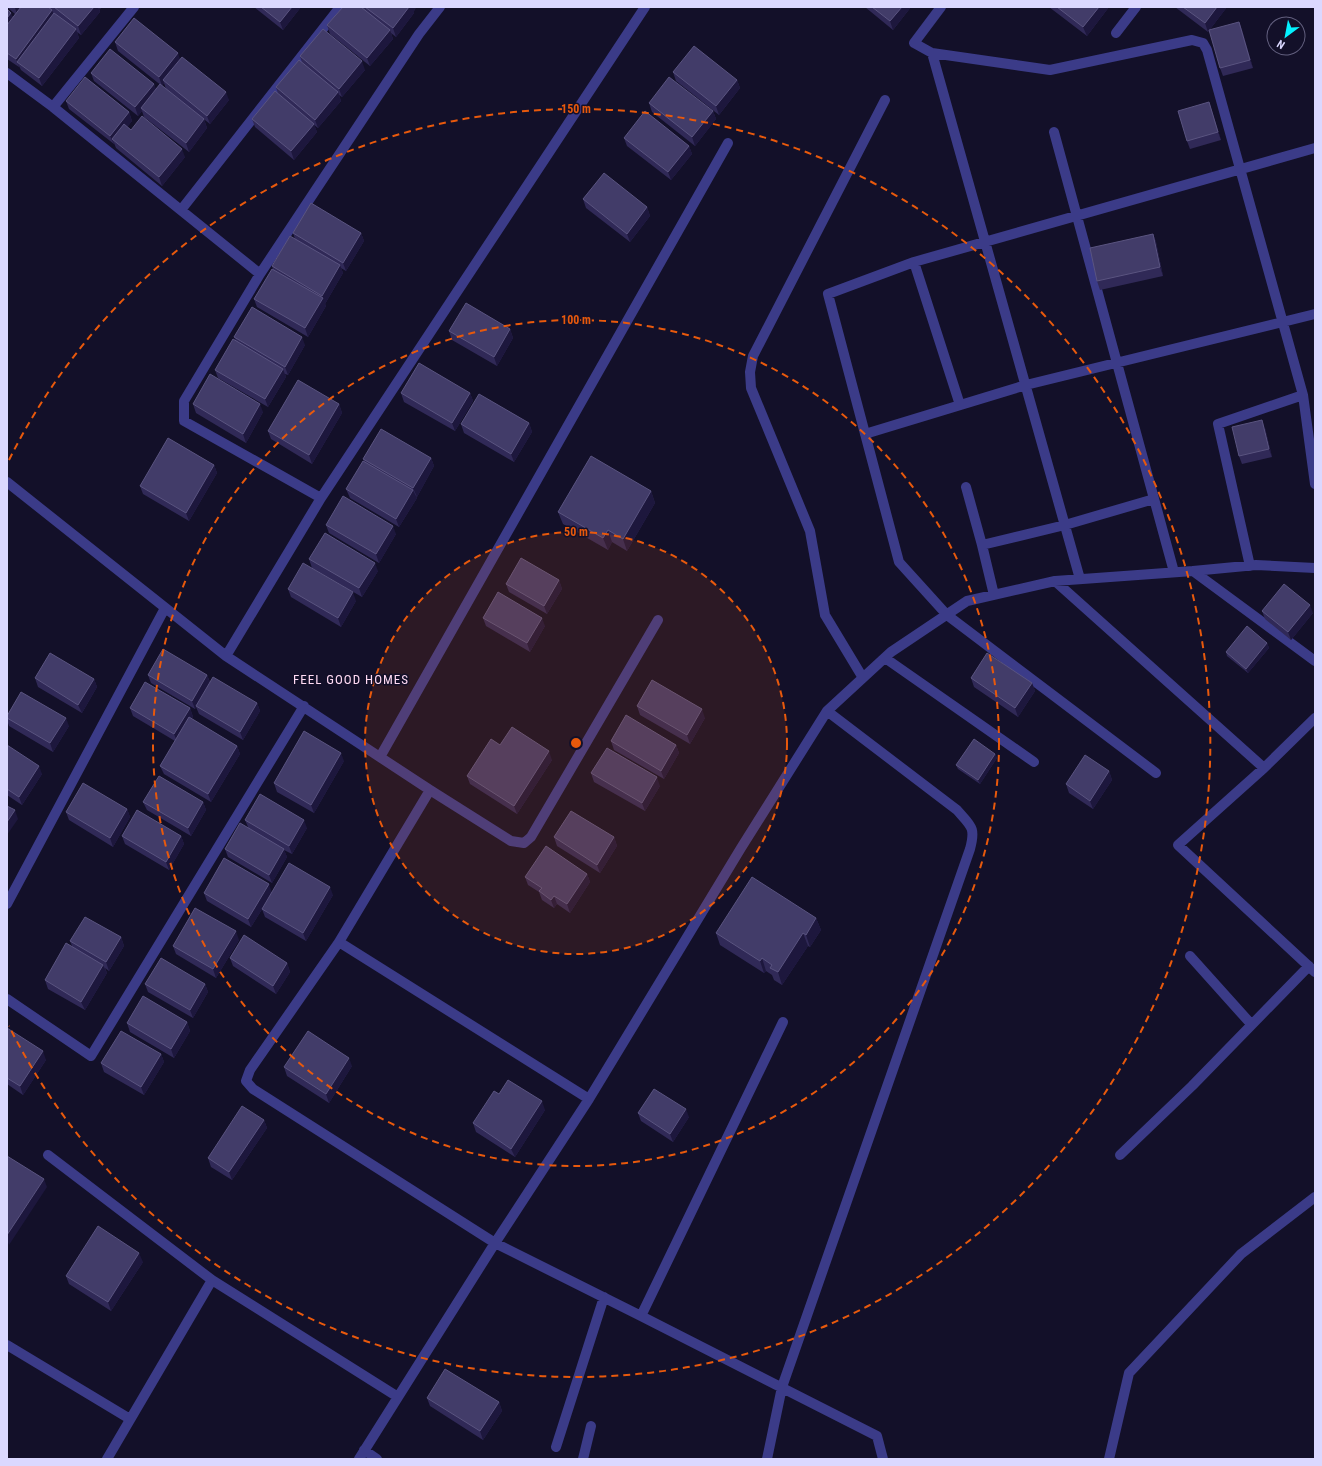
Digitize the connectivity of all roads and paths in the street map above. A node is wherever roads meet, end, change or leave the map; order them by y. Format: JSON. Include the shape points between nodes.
{"nodes":[{"id":1,"x":134,"y":7,"type":"edge"},
{"id":2,"x":340,"y":7,"type":"edge"},
{"id":3,"x":440,"y":7,"type":"edge"},
{"id":4,"x":645,"y":7,"type":"edge"},
{"id":5,"x":941,"y":7,"type":"edge"},
{"id":6,"x":1136,"y":7,"type":"edge"},
{"id":7,"x":1116,"y":33,"type":"dead end"},
{"id":8,"x":932,"y":53,"type":"junction"},
{"id":9,"x":7,"y":73,"type":"edge"},
{"id":10,"x":885,"y":100,"type":"dead end"},
{"id":11,"x":53,"y":107,"type":"junction"},
{"id":12,"x":1054,"y":132,"type":"dead end"},
{"id":13,"x":728,"y":143,"type":"dead end"},
{"id":14,"x":1315,"y":148,"type":"edge"},
{"id":15,"x":1240,"y":170,"type":"junction"},
{"id":16,"x":181,"y":210,"type":"junction"},
{"id":17,"x":1077,"y":216,"type":"junction"},
{"id":18,"x":985,"y":241,"type":"junction"},
{"id":19,"x":914,"y":262,"type":"junction"},
{"id":20,"x":260,"y":274,"type":"junction"},
{"id":21,"x":1315,"y":314,"type":"edge"},
{"id":22,"x":1283,"y":322,"type":"junction"},
{"id":23,"x":1117,"y":363,"type":"junction"},
{"id":24,"x":1026,"y":385,"type":"junction"},
{"id":25,"x":1303,"y":395,"type":"junction"},
{"id":26,"x":960,"y":405,"type":"junction"},
{"id":27,"x":865,"y":434,"type":"junction"},
{"id":28,"x":7,"y":482,"type":"edge"},
{"id":29,"x":1315,"y":484,"type":"edge"},
{"id":30,"x":966,"y":487,"type":"dead end"},
{"id":31,"x":321,"y":498,"type":"junction"},
{"id":32,"x":1154,"y":499,"type":"junction"},
{"id":33,"x":1065,"y":525,"type":"junction"},
{"id":34,"x":982,"y":545,"type":"junction"},
{"id":35,"x":1250,"y":566,"type":"junction"},
{"id":36,"x":1315,"y":568,"type":"edge"},
{"id":37,"x":1174,"y":572,"type":"junction"},
{"id":38,"x":1193,"y":572,"type":"junction"},
{"id":39,"x":1080,"y":579,"type":"junction"},
{"id":40,"x":1055,"y":581,"type":"junction"},
{"id":41,"x":994,"y":595,"type":"junction"},
{"id":42,"x":165,"y":608,"type":"junction"},
{"id":43,"x":947,"y":615,"type":"junction"},
{"id":44,"x":658,"y":620,"type":"dead end"},
{"id":45,"x":226,"y":656,"type":"junction"},
{"id":46,"x":885,"y":658,"type":"junction"},
{"id":47,"x":1315,"y":661,"type":"edge"},
{"id":48,"x":863,"y":678,"type":"junction"},
{"id":49,"x":304,"y":706,"type":"junction"},
{"id":50,"x":827,"y":711,"type":"junction"},
{"id":51,"x":1315,"y":718,"type":"edge"},
{"id":52,"x":380,"y":757,"type":"junction"},
{"id":53,"x":1034,"y":762,"type":"dead end"},
{"id":54,"x":1264,"y":768,"type":"junction"},
{"id":55,"x":1156,"y":772,"type":"dead end"},
{"id":56,"x":430,"y":790,"type":"junction"},
{"id":57,"x":7,"y":904,"type":"edge"},
{"id":58,"x":339,"y":942,"type":"junction"},
{"id":59,"x":1190,"y":956,"type":"dead end"},
{"id":60,"x":1312,"y":969,"type":"edge"},
{"id":61,"x":7,"y":999,"type":"edge"},
{"id":62,"x":783,"y":1022,"type":"dead end"},
{"id":63,"x":1251,"y":1024,"type":"junction"},
{"id":64,"x":589,"y":1099,"type":"junction"},
{"id":65,"x":48,"y":1155,"type":"dead end"},
{"id":66,"x":1120,"y":1155,"type":"dead end"},
{"id":67,"x":1315,"y":1196,"type":"edge"},
{"id":68,"x":495,"y":1244,"type":"junction"},
{"id":69,"x":212,"y":1280,"type":"junction"},
{"id":70,"x":604,"y":1297,"type":"junction"},
{"id":71,"x":641,"y":1316,"type":"junction"},
{"id":72,"x":7,"y":1345,"type":"edge"},
{"id":73,"x":782,"y":1387,"type":"junction"},
{"id":74,"x":398,"y":1396,"type":"junction"},
{"id":75,"x":130,"y":1419,"type":"junction"},
{"id":76,"x":590,"y":1426,"type":"dead end"},
{"id":77,"x":556,"y":1447,"type":"dead end"},
{"id":78,"x":364,"y":1450,"type":"junction"},
{"id":79,"x":107,"y":1459,"type":"edge"},
{"id":80,"x":359,"y":1459,"type":"edge"},
{"id":81,"x":377,"y":1459,"type":"edge"},
{"id":82,"x":583,"y":1459,"type":"edge"},
{"id":83,"x":767,"y":1459,"type":"edge"},
{"id":84,"x":883,"y":1459,"type":"edge"},
{"id":85,"x":1109,"y":1459,"type":"edge"}],
"edges":[{"from":1,"to":11,"type":"street"},
{"from":2,"to":16,"type":"street"},
{"from":3,"to":20,"type":"street","via":[[419,34]]},
{"from":4,"to":31,"type":"street"},
{"from":5,"to":8,"type":"street","via":[[914,43]]},
{"from":6,"to":7,"type":"street"},
{"from":8,"to":15,"type":"street","via":[[1050,70],[1192,40],[1203,43]]},
{"from":8,"to":18,"type":"street"},
{"from":9,"to":11,"type":"street"},
{"from":10,"to":48,"type":"street","via":[[753,356],[750,372],[751,388],[810,531],[825,615]]},
{"from":11,"to":16,"type":"street"},
{"from":12,"to":17,"type":"street"},
{"from":13,"to":52,"type":"street"},
{"from":14,"to":15,"type":"street"},
{"from":15,"to":17,"type":"street"},
{"from":15,"to":22,"type":"street"},
{"from":16,"to":20,"type":"street"},
{"from":17,"to":18,"type":"street"},
{"from":17,"to":23,"type":"street"},
{"from":18,"to":19,"type":"street"},
{"from":18,"to":24,"type":"street"},
{"from":19,"to":26,"type":"street"},
{"from":19,"to":27,"type":"street","via":[[828,294]]},
{"from":20,"to":31,"type":"street","via":[[184,401],[184,421]]},
{"from":21,"to":22,"type":"street"},
{"from":22,"to":23,"type":"street"},
{"from":22,"to":25,"type":"street"},
{"from":23,"to":24,"type":"street"},
{"from":23,"to":32,"type":"street"},
{"from":24,"to":26,"type":"street"},
{"from":24,"to":33,"type":"street"},
{"from":25,"to":29,"type":"street"},
{"from":25,"to":35,"type":"street","via":[[1218,424]]},
{"from":26,"to":27,"type":"street"},
{"from":27,"to":43,"type":"street","via":[[899,562]]},
{"from":28,"to":42,"type":"street"},
{"from":30,"to":34,"type":"street"},
{"from":31,"to":45,"type":"street"},
{"from":32,"to":33,"type":"street"},
{"from":32,"to":37,"type":"street"},
{"from":33,"to":34,"type":"street"},
{"from":33,"to":39,"type":"street"},
{"from":34,"to":41,"type":"street"},
{"from":35,"to":36,"type":"street"},
{"from":35,"to":38,"type":"street"},
{"from":37,"to":38,"type":"street"},
{"from":37,"to":39,"type":"street"},
{"from":38,"to":47,"type":"street"},
{"from":39,"to":40,"type":"street"},
{"from":40,"to":41,"type":"street"},
{"from":40,"to":54,"type":"street"},
{"from":41,"to":43,"type":"street","via":[[967,601]]},
{"from":42,"to":45,"type":"street"},
{"from":42,"to":57,"type":"street"},
{"from":43,"to":46,"type":"street"},
{"from":43,"to":55,"type":"street"},
{"from":44,"to":56,"type":"street","via":[[531,837],[524,843],[511,841]]},
{"from":45,"to":49,"type":"street"},
{"from":46,"to":48,"type":"street"},
{"from":46,"to":53,"type":"street"},
{"from":48,"to":50,"type":"street"},
{"from":49,"to":52,"type":"street"},
{"from":49,"to":61,"type":"street","via":[[91,1056]]},
{"from":50,"to":64,"type":"street"},
{"from":50,"to":73,"type":"street","via":[[957,810],[971,827],[974,837]]},
{"from":51,"to":54,"type":"street"},
{"from":52,"to":56,"type":"street"},
{"from":54,"to":60,"type":"street","via":[[1178,845]]},
{"from":56,"to":58,"type":"street"},
{"from":58,"to":64,"type":"street"},
{"from":58,"to":68,"type":"street","via":[[250,1070],[246,1081],[253,1089]]},
{"from":59,"to":63,"type":"street"},
{"from":60,"to":63,"type":"street"},
{"from":62,"to":71,"type":"street"},
{"from":63,"to":66,"type":"street","via":[[1192,1086]]},
{"from":64,"to":68,"type":"street"},
{"from":65,"to":69,"type":"street"},
{"from":67,"to":85,"type":"street","via":[[1241,1254],[1129,1373]]},
{"from":68,"to":70,"type":"street"},
{"from":68,"to":74,"type":"street"},
{"from":69,"to":74,"type":"street"},
{"from":69,"to":75,"type":"street"},
{"from":70,"to":71,"type":"street"},
{"from":70,"to":77,"type":"street"},
{"from":71,"to":73,"type":"street"},
{"from":72,"to":75,"type":"street"},
{"from":73,"to":83,"type":"street"},
{"from":73,"to":84,"type":"street","via":[[876,1436]]},
{"from":74,"to":78,"type":"street"},
{"from":75,"to":79,"type":"street"},
{"from":76,"to":82,"type":"street"},
{"from":78,"to":80,"type":"street"},
{"from":78,"to":81,"type":"street"}]}
